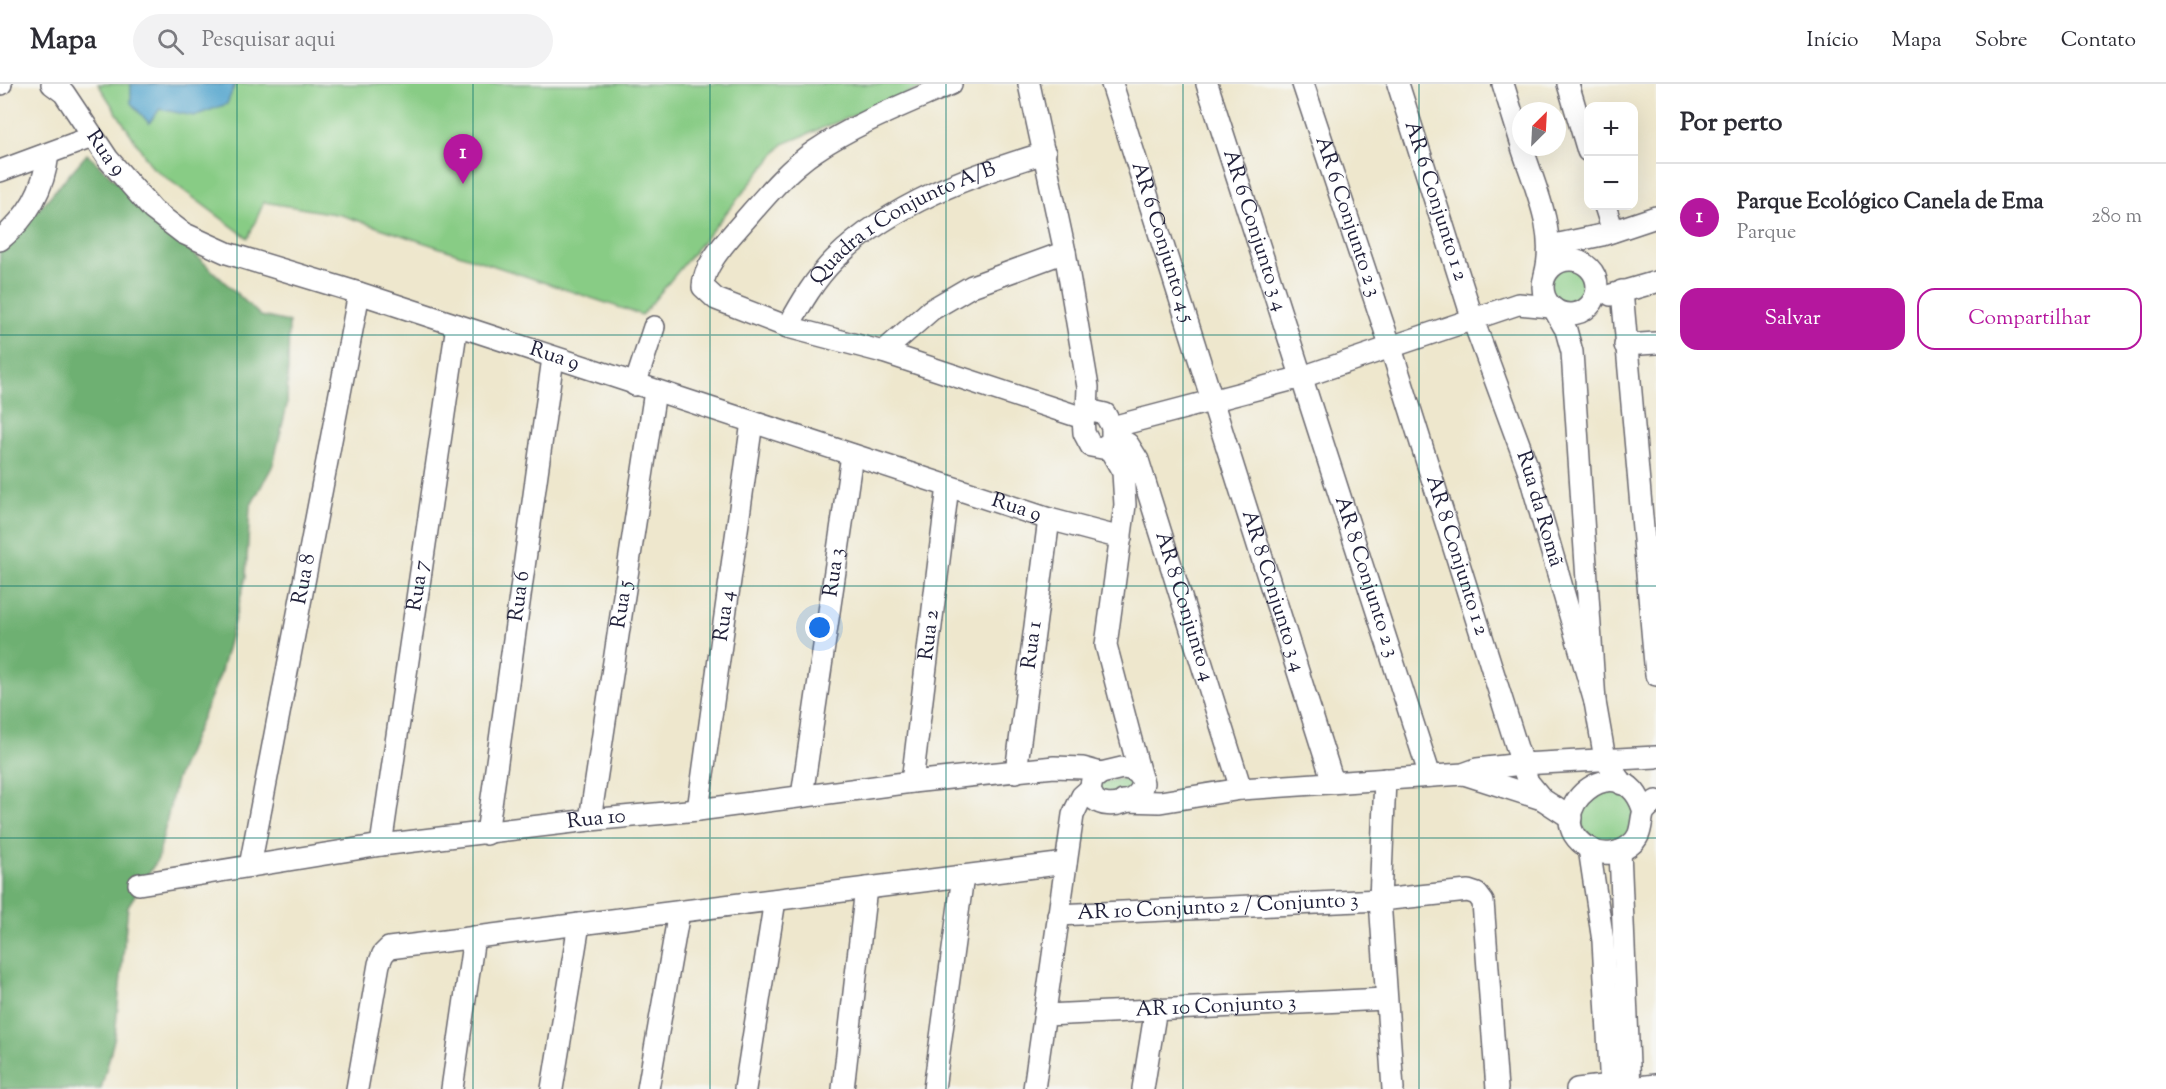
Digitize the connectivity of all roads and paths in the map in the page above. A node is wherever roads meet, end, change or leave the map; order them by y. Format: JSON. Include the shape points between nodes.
{"nodes":[{"id":1,"x":52,"y":84,"type":"edge"},
{"id":2,"x":951,"y":84,"type":"edge"},
{"id":3,"x":1029,"y":84,"type":"edge"},
{"id":4,"x":1112,"y":84,"type":"edge"},
{"id":5,"x":1207,"y":84,"type":"edge"},
{"id":6,"x":1303,"y":84,"type":"edge"},
{"id":7,"x":1398,"y":84,"type":"edge"},
{"id":8,"x":1503,"y":84,"type":"edge"},
{"id":9,"x":1568,"y":84,"type":"edge"},
{"id":10,"x":1512,"y":113,"type":"edge"},
{"id":11,"x":92,"y":137,"type":"junction"},
{"id":12,"x":1584,"y":138,"type":"edge"},
{"id":13,"x":1045,"y":153,"type":"junction"},
{"id":14,"x":48,"y":154,"type":"junction"},
{"id":15,"x":1525,"y":156,"type":"edge"},
{"id":16,"x":0,"y":171,"type":"edge"},
{"id":17,"x":1605,"y":210,"type":"edge"},
{"id":18,"x":1656,"y":217,"type":"edge"},
{"id":19,"x":1547,"y":226,"type":"junction"},
{"id":20,"x":1607,"y":233,"type":"junction"},
{"id":21,"x":0,"y":240,"type":"edge"},
{"id":22,"x":1559,"y":244,"type":"junction"},
{"id":23,"x":1065,"y":252,"type":"junction"},
{"id":24,"x":1583,"y":265,"type":"junction"},
{"id":25,"x":1545,"y":277,"type":"junction"},
{"id":26,"x":1655,"y":283,"type":"edge"},
{"id":27,"x":1622,"y":291,"type":"junction"},
{"id":28,"x":359,"y":293,"type":"junction"},
{"id":29,"x":1521,"y":304,"type":"junction"},
{"id":30,"x":1588,"y":306,"type":"junction"},
{"id":31,"x":1552,"y":308,"type":"junction"},
{"id":32,"x":1473,"y":320,"type":"junction"},
{"id":33,"x":457,"y":325,"type":"junction"},
{"id":34,"x":654,"y":327,"type":"dead end"},
{"id":35,"x":788,"y":327,"type":"junction"},
{"id":36,"x":1656,"y":343,"type":"edge"},
{"id":37,"x":1625,"y":345,"type":"junction"},
{"id":38,"x":1390,"y":348,"type":"junction"},
{"id":39,"x":883,"y":352,"type":"junction"},
{"id":40,"x":1572,"y":352,"type":"junction"},
{"id":41,"x":553,"y":358,"type":"junction"},
{"id":42,"x":1302,"y":377,"type":"junction"},
{"id":43,"x":645,"y":388,"type":"junction"},
{"id":44,"x":1211,"y":402,"type":"junction"},
{"id":45,"x":752,"y":422,"type":"junction"},
{"id":46,"x":1099,"y":427,"type":"junction"},
{"id":47,"x":852,"y":455,"type":"junction"},
{"id":48,"x":948,"y":486,"type":"junction"},
{"id":49,"x":1049,"y":519,"type":"junction"},
{"id":50,"x":1121,"y":538,"type":"junction"},
{"id":51,"x":1656,"y":675,"type":"edge"},
{"id":52,"x":1595,"y":702,"type":"junction"},
{"id":53,"x":1128,"y":732,"type":"junction"},
{"id":54,"x":1656,"y":757,"type":"edge"},
{"id":55,"x":1605,"y":759,"type":"junction"},
{"id":56,"x":1522,"y":764,"type":"junction"},
{"id":57,"x":1122,"y":768,"type":"junction"},
{"id":58,"x":1016,"y":772,"type":"junction"},
{"id":59,"x":1463,"y":774,"type":"junction"},
{"id":60,"x":1430,"y":776,"type":"junction"},
{"id":61,"x":1385,"y":779,"type":"junction"},
{"id":62,"x":912,"y":782,"type":"junction"},
{"id":63,"x":1094,"y":782,"type":"junction"},
{"id":64,"x":1333,"y":782,"type":"junction"},
{"id":65,"x":1142,"y":783,"type":"junction"},
{"id":66,"x":1622,"y":784,"type":"junction"},
{"id":67,"x":1587,"y":787,"type":"junction"},
{"id":68,"x":1241,"y":789,"type":"junction"},
{"id":69,"x":802,"y":796,"type":"junction"},
{"id":70,"x":1183,"y":797,"type":"junction"},
{"id":71,"x":1542,"y":799,"type":"junction"},
{"id":72,"x":1114,"y":803,"type":"junction"},
{"id":73,"x":1650,"y":806,"type":"edge"},
{"id":74,"x":698,"y":810,"type":"junction"},
{"id":75,"x":1571,"y":818,"type":"junction"},
{"id":76,"x":590,"y":820,"type":"junction"},
{"id":77,"x":1070,"y":830,"type":"junction"},
{"id":78,"x":487,"y":834,"type":"junction"},
{"id":79,"x":381,"y":845,"type":"junction"},
{"id":80,"x":1589,"y":848,"type":"junction"},
{"id":81,"x":1620,"y":851,"type":"junction"},
{"id":82,"x":1066,"y":863,"type":"junction"},
{"id":83,"x":250,"y":866,"type":"junction"},
{"id":84,"x":963,"y":876,"type":"junction"},
{"id":85,"x":139,"y":884,"type":"dead end"},
{"id":86,"x":866,"y":888,"type":"junction"},
{"id":87,"x":775,"y":900,"type":"junction"},
{"id":88,"x":1380,"y":900,"type":"junction"},
{"id":89,"x":679,"y":912,"type":"junction"},
{"id":90,"x":1058,"y":915,"type":"junction"},
{"id":91,"x":579,"y":924,"type":"junction"},
{"id":92,"x":474,"y":937,"type":"junction"},
{"id":93,"x":1384,"y":999,"type":"junction"},
{"id":94,"x":1156,"y":1008,"type":"junction"},
{"id":95,"x":1046,"y":1015,"type":"junction"},
{"id":96,"x":1656,"y":1085,"type":"edge"},
{"id":97,"x":1620,"y":1088,"type":"edge"},
{"id":98,"x":357,"y":1089,"type":"edge"},
{"id":99,"x":452,"y":1089,"type":"edge"},
{"id":100,"x":552,"y":1089,"type":"edge"},
{"id":101,"x":648,"y":1089,"type":"edge"},
{"id":102,"x":745,"y":1089,"type":"edge"},
{"id":103,"x":843,"y":1089,"type":"edge"},
{"id":104,"x":934,"y":1089,"type":"edge"},
{"id":105,"x":1034,"y":1089,"type":"edge"},
{"id":106,"x":1143,"y":1089,"type":"edge"},
{"id":107,"x":1393,"y":1089,"type":"edge"},
{"id":108,"x":1497,"y":1089,"type":"edge"},
{"id":109,"x":1577,"y":1089,"type":"edge"}],
"edges":[{"from":1,"to":11,"type":"street","name":"Rua 9","via":[[64,93]]},
{"from":2,"to":35,"type":"street","via":[[814,151],[764,199],[709,268],[703,279],[709,294]]},
{"from":3,"to":13,"type":"street"},
{"from":4,"to":44,"type":"street","name":"AR 6 Conjunto 4 5"},
{"from":5,"to":42,"type":"street","name":"AR 6 Conjunto 3 4"},
{"from":6,"to":38,"type":"street","name":"AR 6 Conjunto 2 3"},
{"from":7,"to":32,"type":"street","name":"AR 6 Conjunto 1 2"},
{"from":8,"to":10,"type":"street"},
{"from":9,"to":12,"type":"street"},
{"from":11,"to":14,"type":"street"},
{"from":11,"to":28,"type":"street","name":"Rua 9","via":[[153,210],[183,232],[227,253]]},
{"from":13,"to":23,"type":"street"},
{"from":13,"to":35,"type":"street","name":"Quadra 1 Conjunto A/B","via":[[996,168],[917,202],[869,230],[834,260],[807,292]]},
{"from":14,"to":16,"type":"street"},
{"from":14,"to":21,"type":"street","via":[[41,187],[33,202],[17,226]]},
{"from":15,"to":19,"type":"street"},
{"from":17,"to":20,"type":"street"},
{"from":18,"to":20,"type":"street"},
{"from":19,"to":22,"type":"street"},
{"from":19,"to":25,"type":"street","via":[[1550,254]]},
{"from":20,"to":22,"type":"street"},
{"from":20,"to":24,"type":"street"},
{"from":22,"to":24,"type":"street"},
{"from":23,"to":39,"type":"street","via":[[972,286],[931,310]]},
{"from":23,"to":46,"type":"street","via":[[1088,387]]},
{"from":24,"to":25,"type":"street","via":[[1557,263]]},
{"from":24,"to":26,"type":"street","via":[[1612,277]]},
{"from":24,"to":30,"type":"street","via":[[1594,275],[1596,291]]},
{"from":25,"to":29,"type":"street"},
{"from":25,"to":31,"type":"street","via":[[1545,298]]},
{"from":26,"to":27,"type":"street"},
{"from":27,"to":30,"type":"street"},
{"from":27,"to":37,"type":"street"},
{"from":28,"to":33,"type":"street","name":"Rua 9"},
{"from":28,"to":83,"type":"street","name":"Rua 8"},
{"from":29,"to":31,"type":"street"},
{"from":29,"to":32,"type":"street"},
{"from":30,"to":31,"type":"street","via":[[1567,314]]},
{"from":30,"to":40,"type":"street"},
{"from":31,"to":40,"type":"street","via":[[1566,330]]},
{"from":32,"to":38,"type":"street"},
{"from":32,"to":52,"type":"street","name":"Rua da Romã","via":[[1527,466]]},
{"from":33,"to":41,"type":"street","name":"Rua 9"},
{"from":33,"to":79,"type":"street","name":"Rua 7"},
{"from":34,"to":43,"type":"street","name":"Rua 5"},
{"from":35,"to":39,"type":"street"},
{"from":36,"to":37,"type":"street"},
{"from":37,"to":51,"type":"street"},
{"from":38,"to":42,"type":"street"},
{"from":38,"to":56,"type":"street","name":"AR 8 Conjunto 1 2"},
{"from":39,"to":46,"type":"street"},
{"from":40,"to":52,"type":"street"},
{"from":41,"to":43,"type":"street","name":"Rua 9"},
{"from":41,"to":78,"type":"street","name":"Rua 6"},
{"from":42,"to":44,"type":"street"},
{"from":42,"to":60,"type":"street","name":"AR 8 Conjunto 2 3"},
{"from":43,"to":45,"type":"street","name":"Rua 9"},
{"from":43,"to":76,"type":"street","name":"Rua 5"},
{"from":44,"to":46,"type":"street"},
{"from":44,"to":64,"type":"street","name":"AR 8 Conjunto 3 4"},
{"from":45,"to":47,"type":"street","name":"Rua 9"},
{"from":45,"to":74,"type":"street","name":"Rua 4"},
{"from":46,"to":50,"type":"street","via":[[1124,472]]},
{"from":46,"to":68,"type":"street","name":"AR 8 Conjunto 4","via":[[1128,444],[1138,460]]},
{"from":47,"to":48,"type":"street","name":"Rua 9"},
{"from":47,"to":69,"type":"street","name":"Rua 3"},
{"from":48,"to":49,"type":"street","name":"Rua 9"},
{"from":48,"to":62,"type":"street","name":"Rua 2"},
{"from":49,"to":50,"type":"street","name":"Rua 9"},
{"from":49,"to":58,"type":"street","name":"Rua 1"},
{"from":50,"to":53,"type":"street","via":[[1106,645]]},
{"from":52,"to":55,"type":"street"},
{"from":53,"to":57,"type":"street"},
{"from":53,"to":65,"type":"street"},
{"from":54,"to":55,"type":"street"},
{"from":55,"to":56,"type":"street"},
{"from":55,"to":66,"type":"street"},
{"from":55,"to":67,"type":"street"},
{"from":56,"to":59,"type":"street"},
{"from":56,"to":71,"type":"street","name":"AR 8 Conjunto 1 2","via":[[1528,782]]},
{"from":57,"to":63,"type":"street"},
{"from":57,"to":65,"type":"street","via":[[1134,770]]},
{"from":58,"to":62,"type":"street","name":"Rua 10"},
{"from":58,"to":63,"type":"street","name":"Rua 10","via":[[1054,767]]},
{"from":59,"to":60,"type":"street"},
{"from":59,"to":71,"type":"street"},
{"from":60,"to":61,"type":"street"},
{"from":61,"to":64,"type":"street"},
{"from":61,"to":88,"type":"street"},
{"from":62,"to":69,"type":"street","name":"Rua 10"},
{"from":63,"to":72,"type":"street","via":[[1095,800]]},
{"from":63,"to":77,"type":"street","via":[[1078,803]]},
{"from":64,"to":68,"type":"street"},
{"from":65,"to":70,"type":"street"},
{"from":65,"to":72,"type":"street","via":[[1134,799]]},
{"from":66,"to":67,"type":"street","via":[[1604,781]]},
{"from":66,"to":73,"type":"street"},
{"from":67,"to":75,"type":"street","via":[[1575,801]]},
{"from":68,"to":70,"type":"street"},
{"from":69,"to":74,"type":"street","name":"Rua 10"},
{"from":70,"to":72,"type":"street"},
{"from":71,"to":75,"type":"street"},
{"from":72,"to":77,"type":"street","via":[[1084,812]]},
{"from":73,"to":81,"type":"street","via":[[1639,836]]},
{"from":74,"to":76,"type":"street","name":"Rua 10"},
{"from":75,"to":80,"type":"street","via":[[1580,840]]},
{"from":76,"to":78,"type":"street","name":"Rua 10"},
{"from":77,"to":82,"type":"street"},
{"from":78,"to":79,"type":"street","name":"Rua 10"},
{"from":79,"to":83,"type":"street","name":"Rua 10"},
{"from":80,"to":81,"type":"street","via":[[1599,852]]},
{"from":80,"to":97,"type":"street"},
{"from":81,"to":97,"type":"street"},
{"from":82,"to":84,"type":"street"},
{"from":82,"to":90,"type":"street"},
{"from":83,"to":85,"type":"street","name":"Rua 10"},
{"from":84,"to":86,"type":"street"},
{"from":84,"to":104,"type":"street"},
{"from":86,"to":87,"type":"street"},
{"from":86,"to":103,"type":"street"},
{"from":87,"to":89,"type":"street"},
{"from":87,"to":102,"type":"street"},
{"from":88,"to":90,"type":"street","name":"AR 10 Conjunto 2 / Conjunto 3"},
{"from":88,"to":93,"type":"street"},
{"from":88,"to":108,"type":"street","name":"AR 10 Conjunto 2 / Conjunto 3","via":[[1467,891],[1477,894],[1483,902]]},
{"from":89,"to":91,"type":"street"},
{"from":89,"to":101,"type":"street"},
{"from":90,"to":95,"type":"street"},
{"from":91,"to":92,"type":"street"},
{"from":91,"to":100,"type":"street"},
{"from":92,"to":98,"type":"street","via":[[389,948],[379,964]]},
{"from":92,"to":99,"type":"street"},
{"from":93,"to":94,"type":"street","name":"AR 10 Conjunto 3"},
{"from":93,"to":107,"type":"street"},
{"from":94,"to":95,"type":"street","name":"AR 10 Conjunto 3"},
{"from":94,"to":106,"type":"street"},
{"from":95,"to":105,"type":"street"},
{"from":96,"to":97,"type":"street"},
{"from":97,"to":109,"type":"street"}]}
